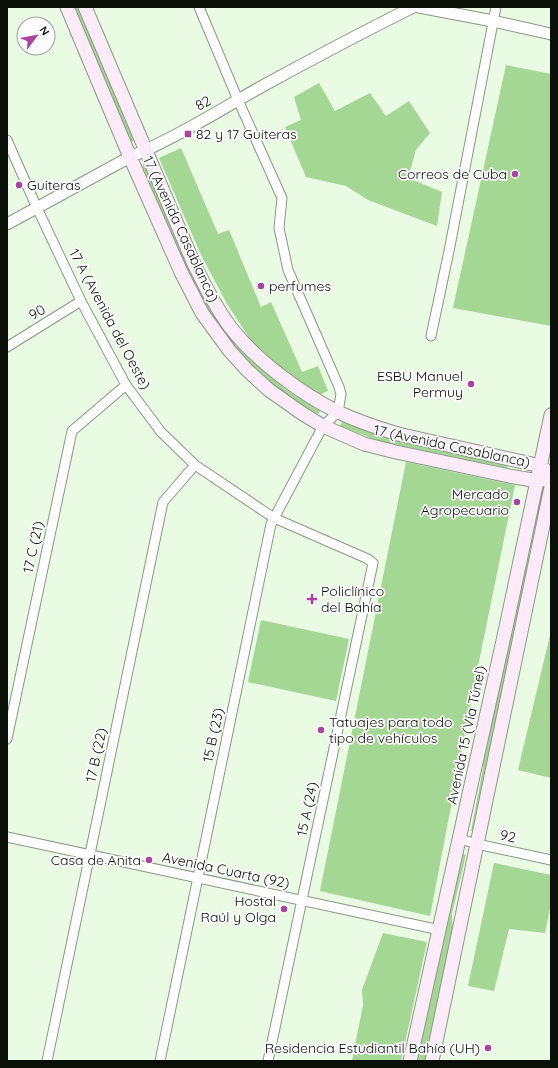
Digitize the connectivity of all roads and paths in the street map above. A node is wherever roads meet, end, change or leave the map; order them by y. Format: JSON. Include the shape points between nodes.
{"nodes":[{"id":1,"x":67,"y":7,"type":"edge"},
{"id":2,"x":85,"y":7,"type":"edge"},
{"id":3,"x":199,"y":7,"type":"edge"},
{"id":4,"x":413,"y":7,"type":"edge"},
{"id":5,"x":419,"y":7,"type":"edge"},
{"id":6,"x":496,"y":7,"type":"edge"},
{"id":7,"x":493,"y":21,"type":"junction"},
{"id":8,"x":551,"y":34,"type":"edge"},
{"id":9,"x":238,"y":100,"type":"junction"},
{"id":10,"x":7,"y":140,"type":"edge"},
{"id":11,"x":146,"y":150,"type":"junction"},
{"id":12,"x":130,"y":157,"type":"junction"},
{"id":13,"x":37,"y":208,"type":"junction"},
{"id":14,"x":7,"y":224,"type":"edge"},
{"id":15,"x":81,"y":301,"type":"junction"},
{"id":16,"x":431,"y":336,"type":"dead end"},
{"id":17,"x":7,"y":347,"type":"edge"},
{"id":18,"x":126,"y":385,"type":"junction"},
{"id":19,"x":338,"y":412,"type":"junction"},
{"id":20,"x":551,"y":415,"type":"edge"},
{"id":21,"x":322,"y":426,"type":"junction"},
{"id":22,"x":195,"y":466,"type":"junction"},
{"id":23,"x":541,"y":466,"type":"junction"},
{"id":24,"x":551,"y":476,"type":"edge"},
{"id":25,"x":538,"y":481,"type":"junction"},
{"id":26,"x":551,"y":487,"type":"edge"},
{"id":27,"x":274,"y":518,"type":"junction"},
{"id":28,"x":373,"y":563,"type":"joint"},
{"id":29,"x":7,"y":738,"type":"edge"},
{"id":30,"x":7,"y":837,"type":"edge"},
{"id":31,"x":460,"y":839,"type":"junction"},
{"id":32,"x":477,"y":844,"type":"junction"},
{"id":33,"x":90,"y":855,"type":"junction"},
{"id":34,"x":551,"y":860,"type":"edge"},
{"id":35,"x":198,"y":878,"type":"junction"},
{"id":36,"x":302,"y":900,"type":"junction"},
{"id":37,"x":440,"y":930,"type":"junction"},
{"id":38,"x":47,"y":1061,"type":"edge"},
{"id":39,"x":160,"y":1061,"type":"edge"},
{"id":40,"x":268,"y":1061,"type":"edge"},
{"id":41,"x":410,"y":1061,"type":"edge"},
{"id":42,"x":432,"y":1061,"type":"edge"}],
"edges":[{"from":1,"to":12,"type":"main road","name":"17 (Avenida Casablanca)"},
{"from":2,"to":11,"type":"main road","name":"17 (Avenida Casablanca)"},
{"from":3,"to":9,"type":"street"},
{"from":4,"to":9,"type":"street","name":"82"},
{"from":5,"to":7,"type":"street"},
{"from":6,"to":7,"type":"street"},
{"from":7,"to":8,"type":"street"},
{"from":7,"to":16,"type":"street"},
{"from":9,"to":11,"type":"street","name":"82"},
{"from":9,"to":19,"type":"street","via":[[282,198],[279,228],[288,270],[339,387],[341,394]]},
{"from":10,"to":13,"type":"street","name":"17 A (Avenida del Oeste)"},
{"from":11,"to":12,"type":"street","name":"82"},
{"from":11,"to":19,"type":"main road","name":"17 (Avenida Casablanca)","via":[[194,264],[231,327],[250,349],[289,382]]},
{"from":12,"to":13,"type":"street","name":"82"},
{"from":12,"to":21,"type":"main road","name":"17 (Avenida Casablanca)","via":[[202,313],[246,370],[269,390]]},
{"from":13,"to":14,"type":"street","name":"82"},
{"from":13,"to":15,"type":"street","name":"17 A (Avenida del Oeste)"},
{"from":15,"to":17,"type":"street","name":"90"},
{"from":15,"to":18,"type":"street","name":"17 A (Avenida del Oeste)"},
{"from":18,"to":22,"type":"street","name":"17 A (Avenida del Oeste)","via":[[161,432]]},
{"from":18,"to":29,"type":"street","name":"17 C (21)","via":[[72,431]]},
{"from":19,"to":21,"type":"street"},
{"from":19,"to":23,"type":"main road","name":"17 (Avenida Casablanca)","via":[[398,434]]},
{"from":20,"to":23,"type":"main road","name":"Avenida 15 (Vía Túnel)"},
{"from":21,"to":25,"type":"main road","name":"17 (Avenida Casablanca)","via":[[364,444]]},
{"from":21,"to":27,"type":"street","name":"15 B (23)"},
{"from":22,"to":27,"type":"street","name":"17 A (Avenida del Oeste)"},
{"from":22,"to":33,"type":"street","name":"17 B (22)","via":[[163,502]]},
{"from":23,"to":24,"type":"main road","name":"17 (Avenida Casablanca)"},
{"from":23,"to":25,"type":"main road","name":"Avenida 15 (Vía Túnel)"},
{"from":24,"to":25,"type":"main road","name":"17 (Avenida Casablanca)"},
{"from":25,"to":31,"type":"main road","name":"Avenida 15 (Vía Túnel)"},
{"from":26,"to":32,"type":"main road"},
{"from":27,"to":28,"type":"street","name":"17 A (Avenida del Oeste)"},
{"from":27,"to":35,"type":"street","name":"15 B (23)"},
{"from":28,"to":36,"type":"street","name":"15 A (24)"},
{"from":30,"to":33,"type":"street","name":"Avenida Cuarta (92)"},
{"from":31,"to":32,"type":"street","name":"92"},
{"from":31,"to":37,"type":"main road","name":"Avenida 15 (Vía Túnel)"},
{"from":32,"to":34,"type":"street","name":"92"},
{"from":32,"to":42,"type":"main road"},
{"from":33,"to":35,"type":"street","name":"Avenida Cuarta (92)"},
{"from":33,"to":38,"type":"street","name":"17 B (22)"},
{"from":35,"to":36,"type":"street","name":"Avenida Cuarta (92)"},
{"from":35,"to":39,"type":"street","name":"15 B (23)"},
{"from":36,"to":37,"type":"street","name":"Avenida Cuarta (92)"},
{"from":36,"to":40,"type":"street","name":"15 A (24)"},
{"from":37,"to":41,"type":"main road","name":"Avenida 15 (Vía Túnel)"}]}
